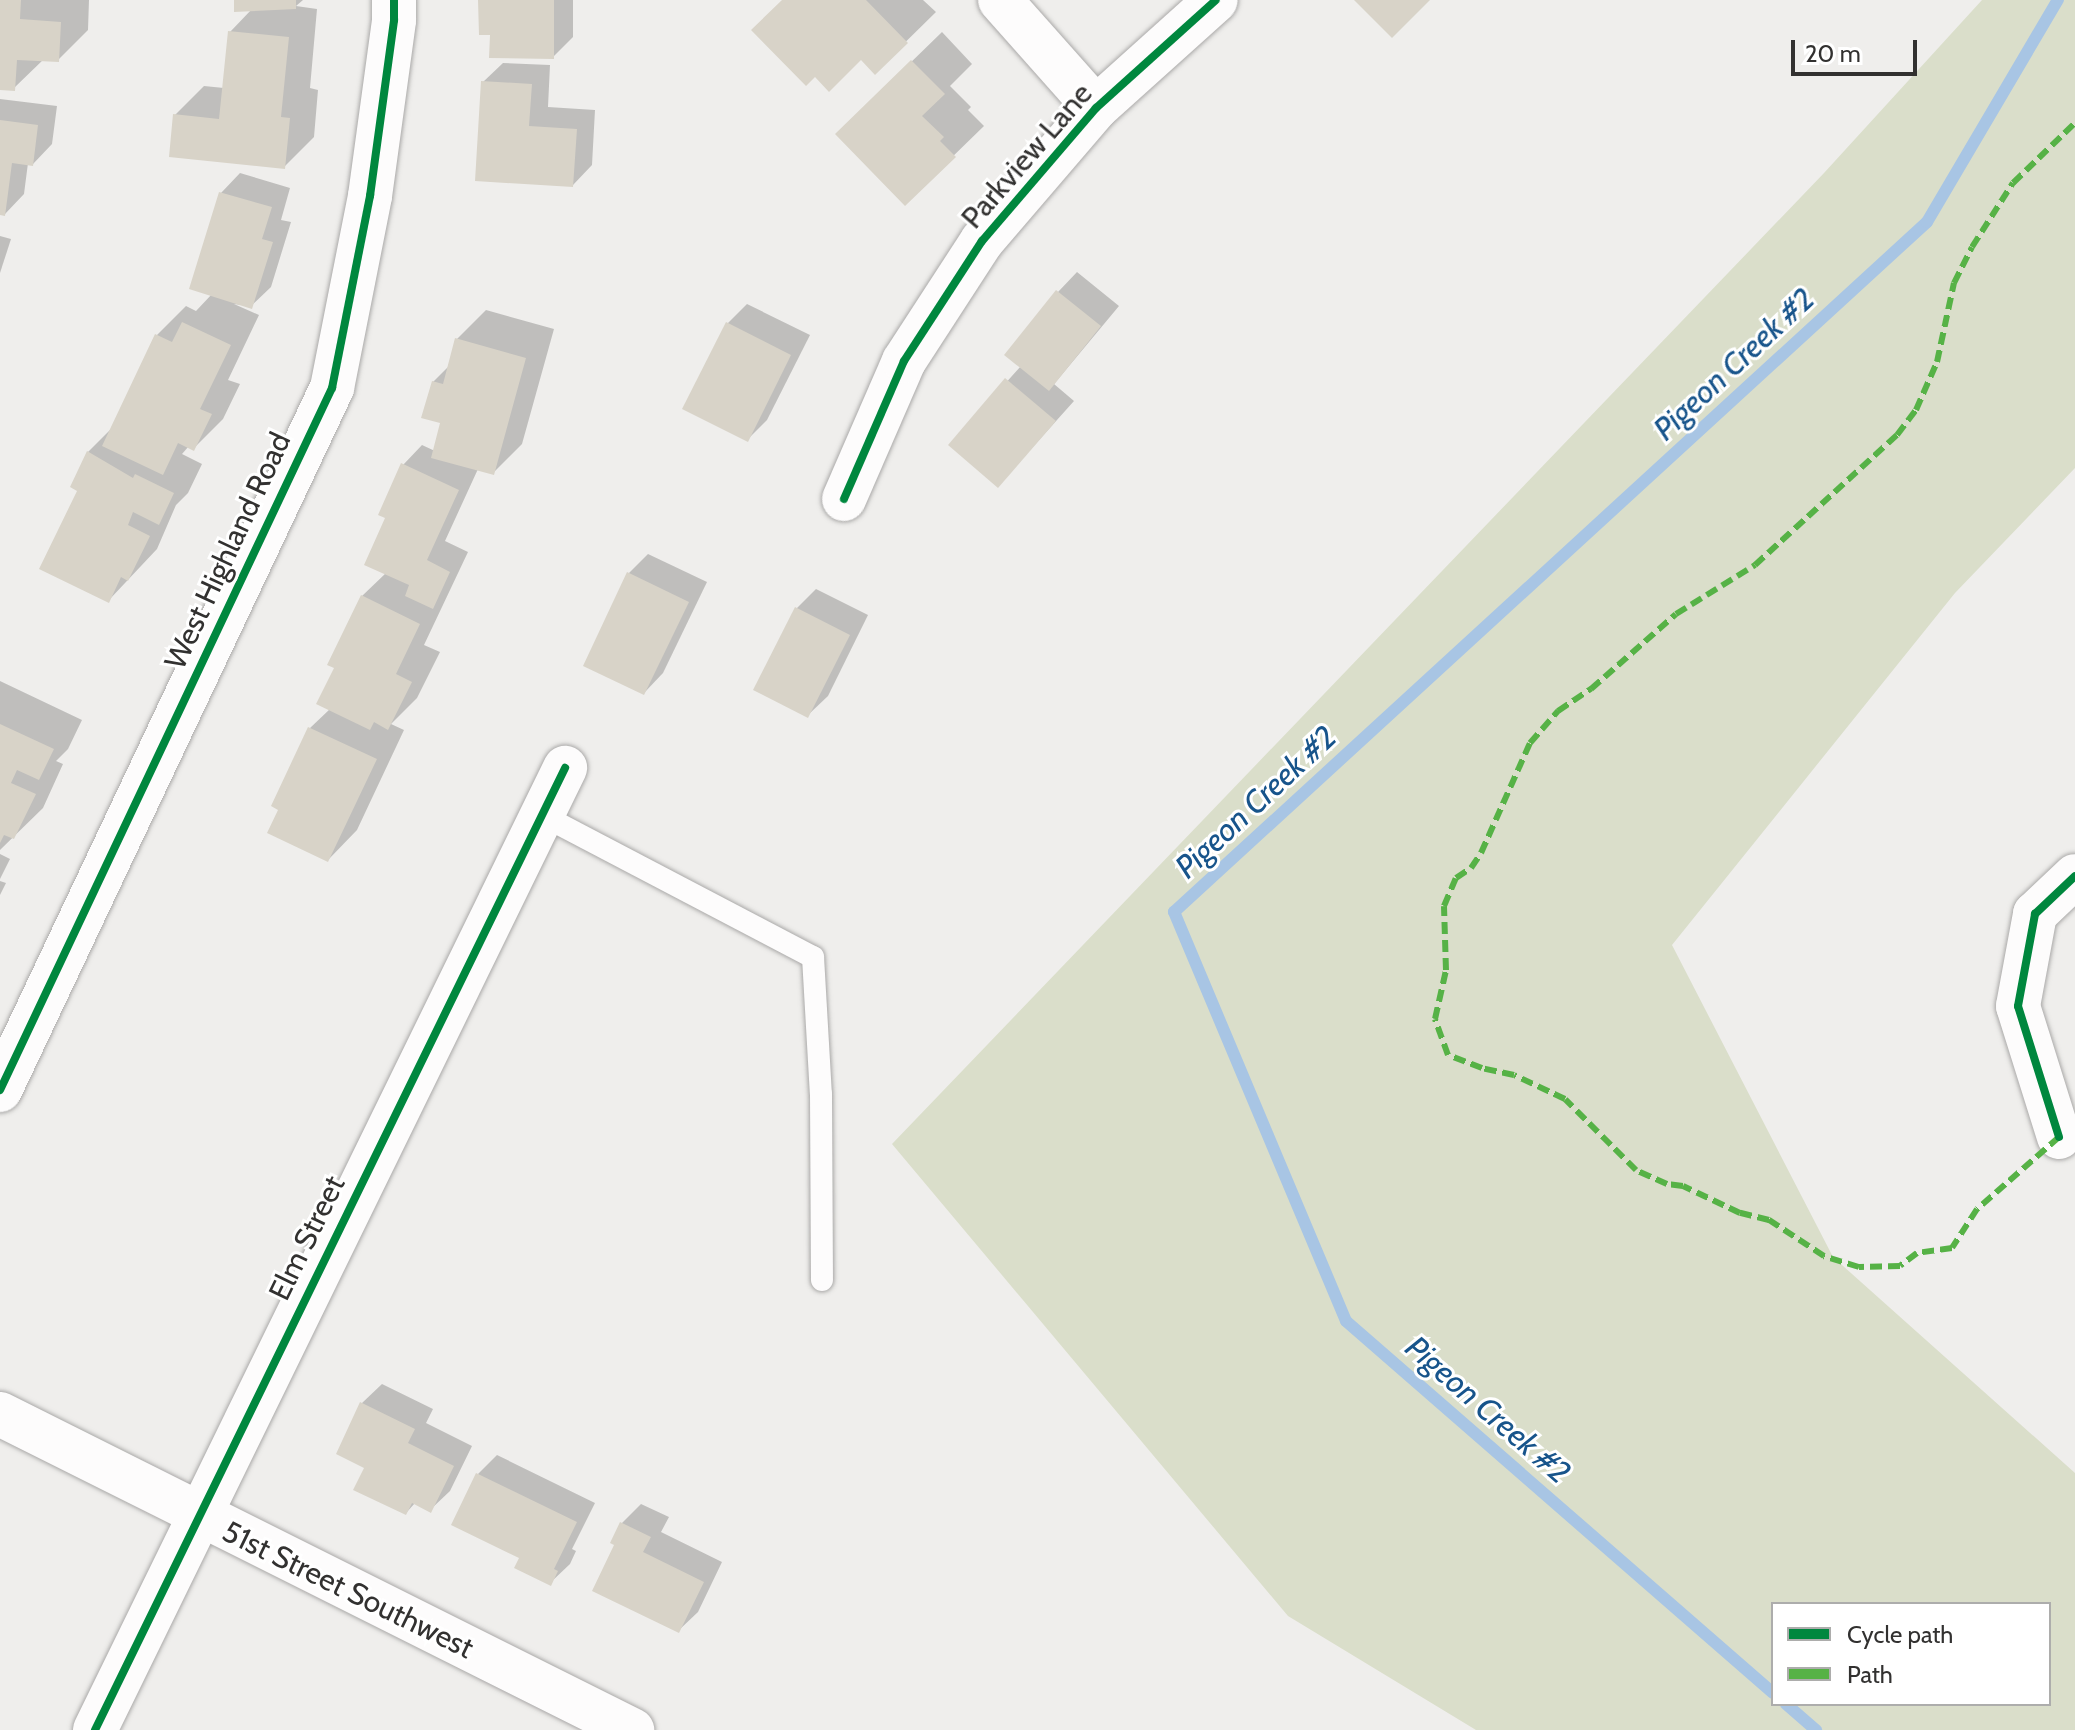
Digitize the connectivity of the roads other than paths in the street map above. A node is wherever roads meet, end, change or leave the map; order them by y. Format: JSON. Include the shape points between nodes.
{"nodes":[{"id":1,"x":394,"y":0,"type":"edge"},
{"id":2,"x":1000,"y":0,"type":"edge"},
{"id":3,"x":1216,"y":0,"type":"edge"},
{"id":4,"x":1096,"y":108,"type":"junction"},
{"id":5,"x":844,"y":499,"type":"dead end"},
{"id":6,"x":565,"y":768,"type":"dead end"},
{"id":7,"x":542,"y":815,"type":"junction"},
{"id":8,"x":2075,"y":876,"type":"edge"},
{"id":9,"x":0,"y":1090,"type":"edge"},
{"id":10,"x":2059,"y":1137,"type":"dead end"},
{"id":11,"x":822,"y":1280,"type":"dead end"},
{"id":12,"x":11,"y":1420,"type":"edge"},
{"id":13,"x":198,"y":1515,"type":"junction"},
{"id":14,"x":95,"y":1730,"type":"edge"},
{"id":15,"x":632,"y":1730,"type":"edge"}],
"edges":[{"from":1,"to":9,"type":"street","name":"West Highland Road","via":[[370,196],[332,388]]},
{"from":2,"to":4,"type":"street"},
{"from":3,"to":4,"type":"street","name":"Parkview Lane"},
{"from":4,"to":5,"type":"street","name":"Parkview Lane","via":[[982,241],[913,348]]},
{"from":6,"to":7,"type":"street","name":"Elm Street"},
{"from":7,"to":11,"type":"lane","via":[[813,957],[821,1094]]},
{"from":7,"to":13,"type":"street","name":"Elm Street"},
{"from":8,"to":10,"type":"street","via":[[2035,914],[2018,1006]]},
{"from":12,"to":13,"type":"street","name":"51st Street Southwest"},
{"from":13,"to":14,"type":"street","name":"Elm Street"},
{"from":13,"to":15,"type":"street","name":"51st Street Southwest"}]}
